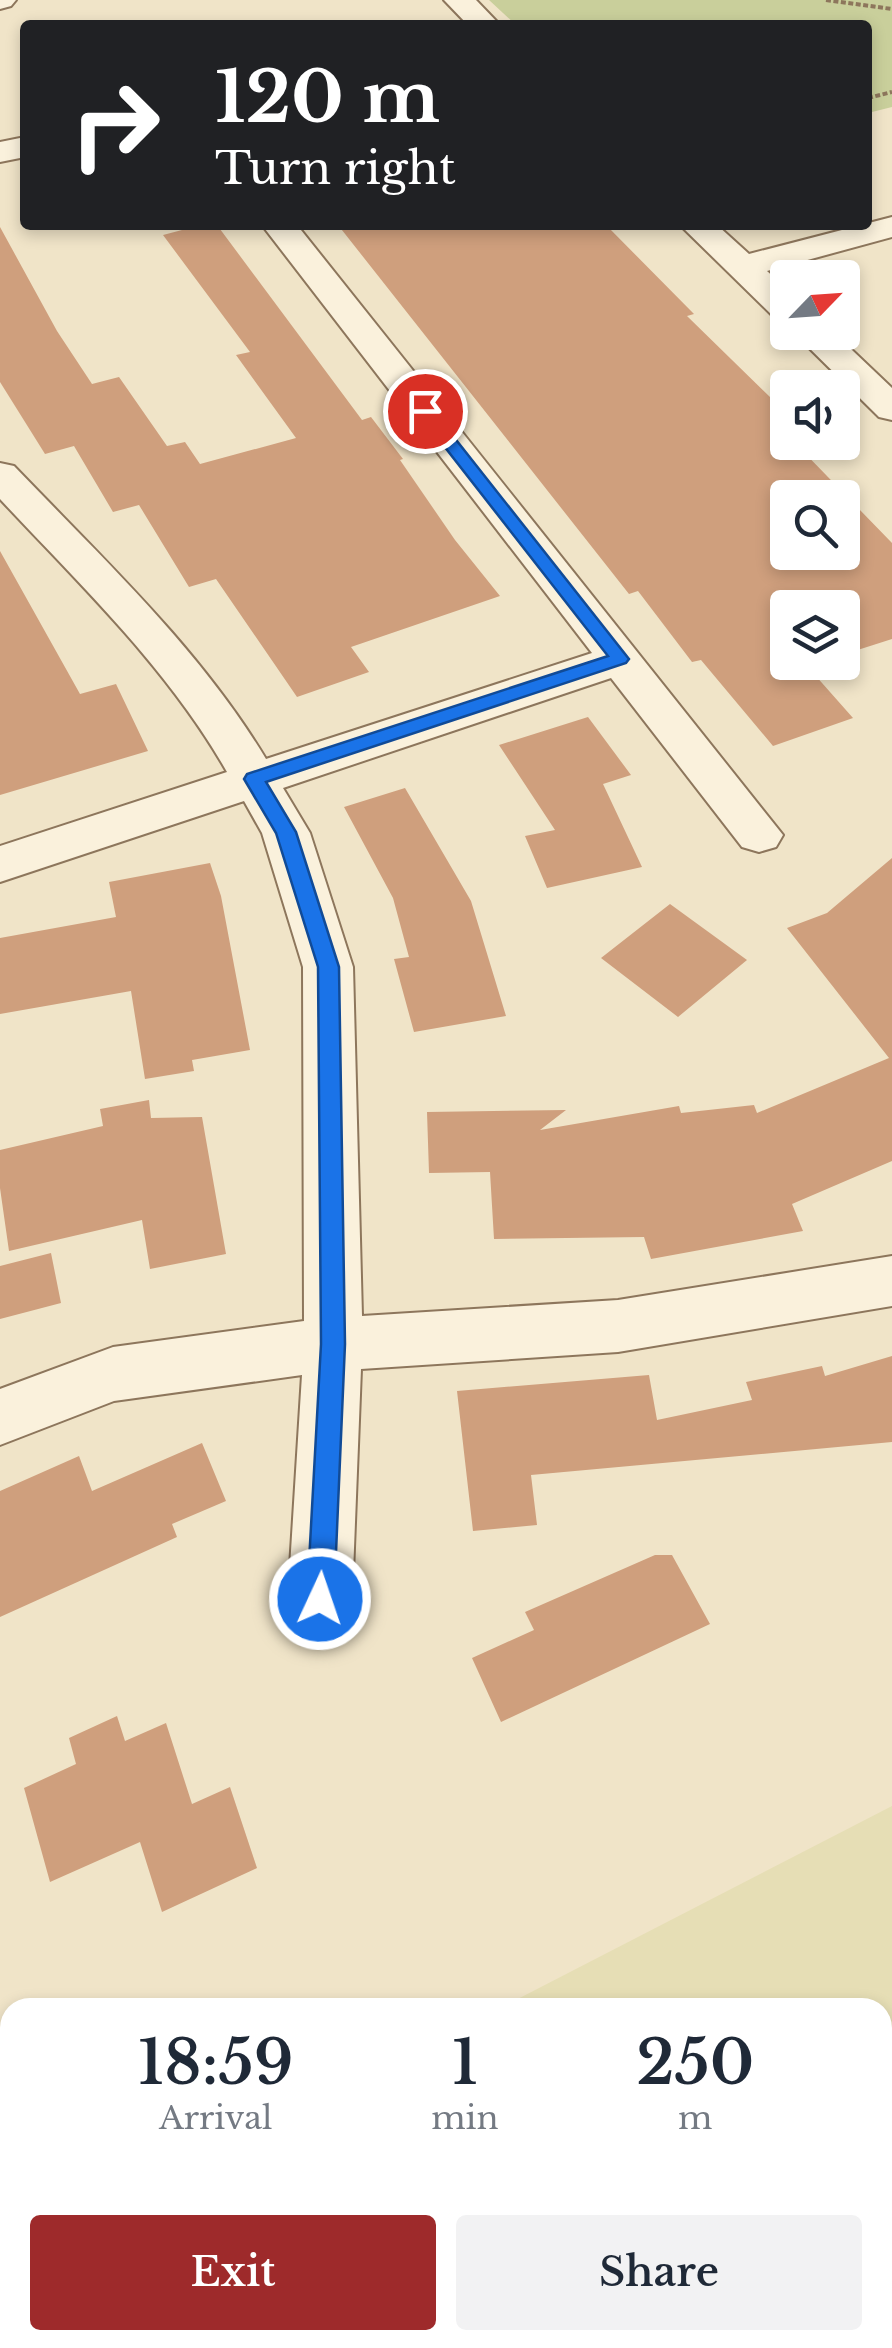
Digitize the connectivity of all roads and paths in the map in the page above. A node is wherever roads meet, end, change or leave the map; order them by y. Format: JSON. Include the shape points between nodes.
{"nodes":[{"id":1,"x":459,"y":0,"type":"edge"},
{"id":2,"x":826,"y":0,"type":"edge"},
{"id":3,"x":892,"y":9,"type":"edge"},
{"id":4,"x":480,"y":20,"type":"edge"},
{"id":5,"x":892,"y":227,"type":"edge"},
{"id":6,"x":283,"y":230,"type":"edge"},
{"id":7,"x":702,"y":230,"type":"edge"},
{"id":8,"x":741,"y":267,"type":"junction"},
{"id":9,"x":770,"y":294,"type":"edge"},
{"id":10,"x":830,"y":350,"type":"edge"},
{"id":11,"x":892,"y":409,"type":"edge"},
{"id":12,"x":0,"y":475,"type":"edge"},
{"id":13,"x":44,"y":522,"type":"junction"},
{"id":14,"x":0,"y":541,"type":"edge"},
{"id":15,"x":620,"y":659,"type":"junction"},
{"id":16,"x":254,"y":779,"type":"junction"},
{"id":17,"x":759,"y":835,"type":"dead end"},
{"id":18,"x":0,"y":864,"type":"edge"},
{"id":19,"x":892,"y":1281,"type":"edge"},
{"id":20,"x":333,"y":1344,"type":"junction"},
{"id":21,"x":0,"y":1417,"type":"edge"},
{"id":22,"x":320,"y":1599,"type":"dead end"}],
"edges":[{"from":1,"to":4,"type":"street"},
{"from":2,"to":3,"type":"path"},
{"from":5,"to":8,"type":"street"},
{"from":6,"to":15,"type":"street"},
{"from":7,"to":8,"type":"street"},
{"from":8,"to":9,"type":"street"},
{"from":10,"to":11,"type":"street"},
{"from":12,"to":13,"type":"street"},
{"from":13,"to":14,"type":"street"},
{"from":13,"to":16,"type":"street","via":[[167,652]]},
{"from":15,"to":16,"type":"street"},
{"from":15,"to":17,"type":"street"},
{"from":16,"to":18,"type":"street"},
{"from":16,"to":20,"type":"street","via":[[286,832],[328,967]]},
{"from":19,"to":20,"type":"street","via":[[618,1326]]},
{"from":20,"to":21,"type":"street","via":[[112,1374]]},
{"from":20,"to":22,"type":"street"}]}
